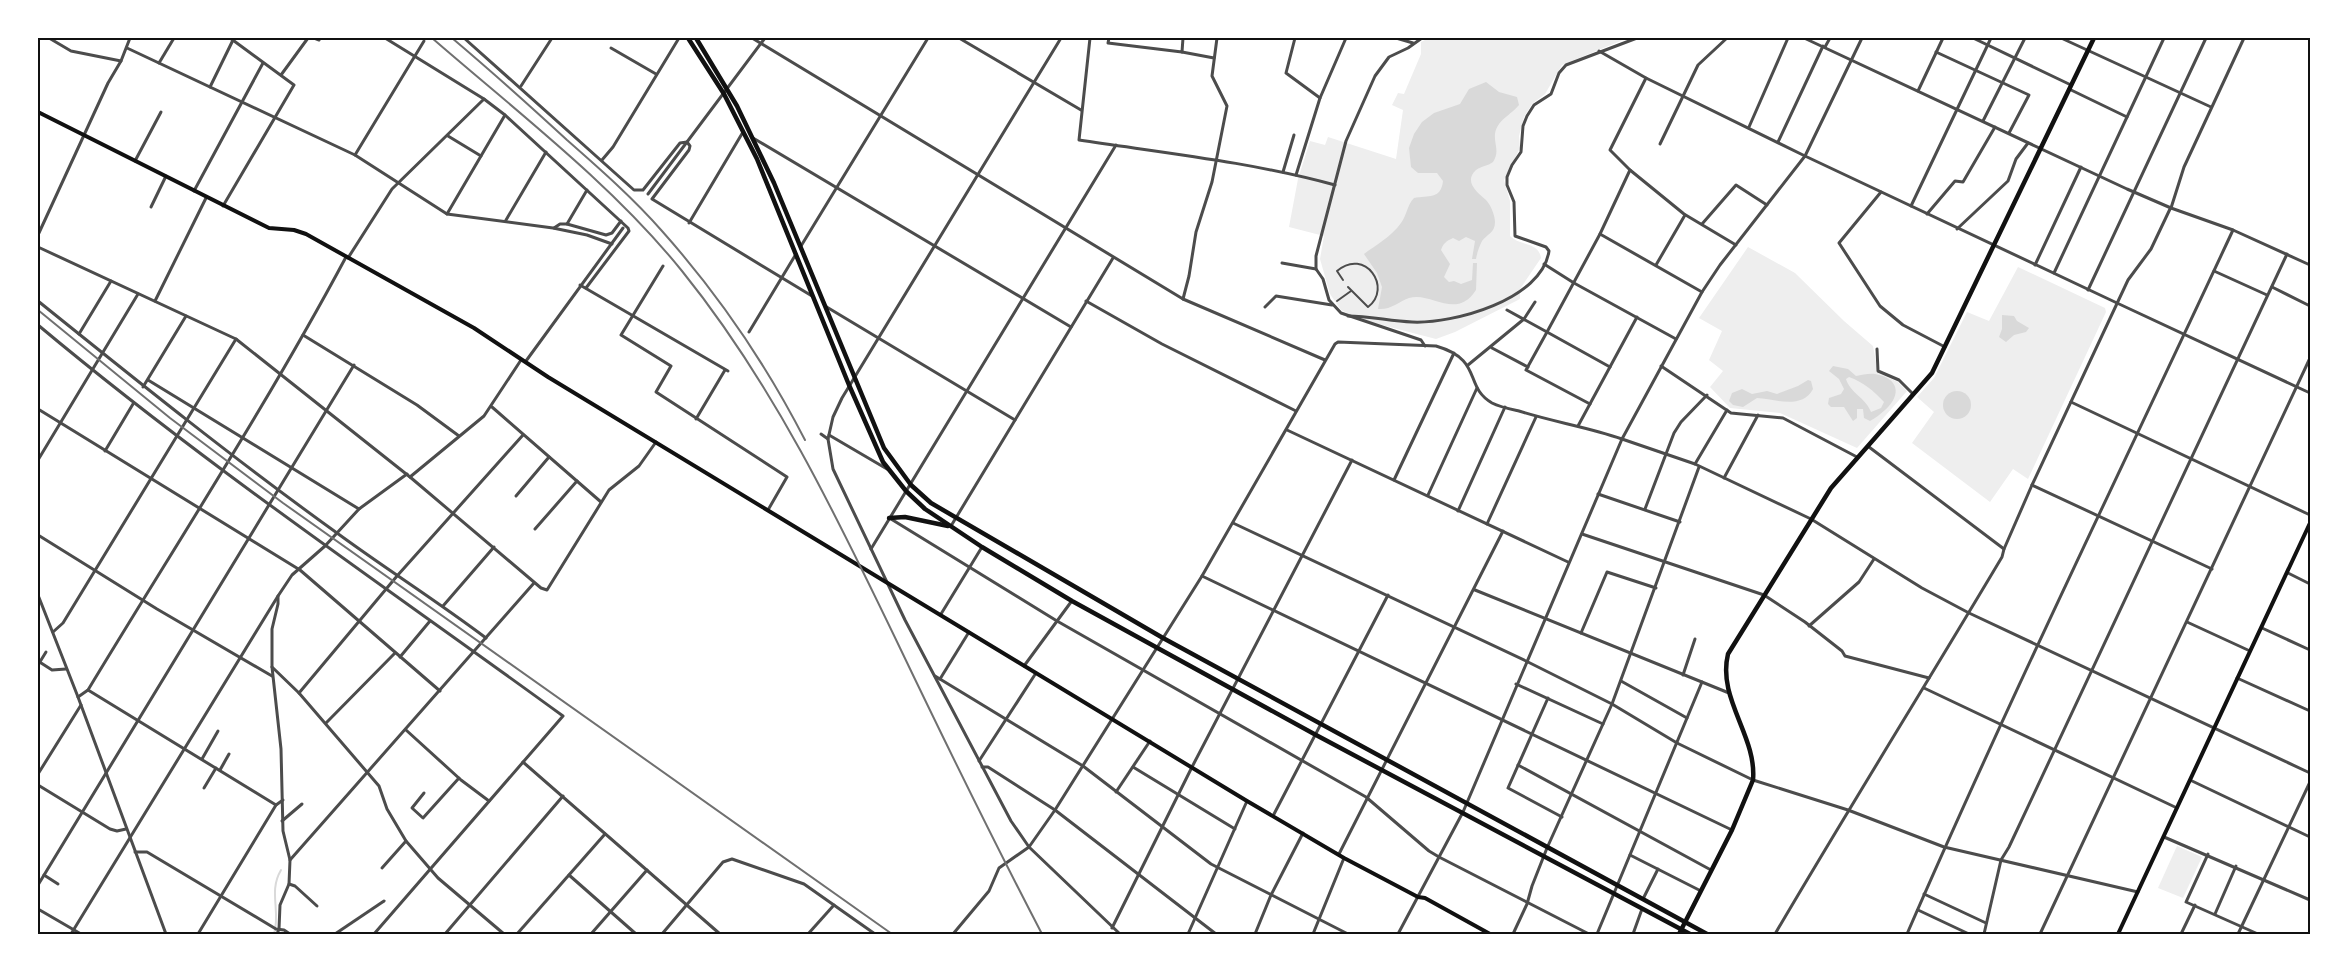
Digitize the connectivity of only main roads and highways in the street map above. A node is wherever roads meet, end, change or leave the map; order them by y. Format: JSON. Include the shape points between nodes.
{"nodes":[{"id":1,"x":688,"y":38,"type":"edge"},
{"id":2,"x":696,"y":38,"type":"edge"},
{"id":3,"x":2094,"y":38,"type":"edge"},
{"id":4,"x":38,"y":112,"type":"edge"},
{"id":5,"x":889,"y":518,"type":"road end"},
{"id":6,"x":2310,"y":523,"type":"edge"},
{"id":7,"x":951,"y":527,"type":"junction"},
{"id":8,"x":1686,"y":922,"type":"junction"},
{"id":9,"x":1680,"y":932,"type":"edge"},
{"id":10,"x":2119,"y":933,"type":"edge"},
{"id":11,"x":1490,"y":934,"type":"edge"},
{"id":12,"x":1690,"y":934,"type":"edge"},
{"id":13,"x":1707,"y":934,"type":"edge"}],
"edges":[{"from":1,"to":7,"type":"main road","via":[[724,94],[757,159],[849,386],[888,470],[925,509]]},
{"from":2,"to":8,"type":"main road","via":[[753,138],[884,448],[911,485],[931,503],[1163,638]]},
{"from":3,"to":8,"type":"main road","via":[[1929,379],[1831,488],[1728,654],[1726,680],[1749,750],[1753,780]]},
{"from":4,"to":11,"type":"main road","via":[[269,228],[306,234],[474,328],[548,377],[1247,801],[1344,858]]},
{"from":5,"to":7,"type":"main road","via":[[906,517]]},
{"from":6,"to":10,"type":"main road"},
{"from":7,"to":9,"type":"main road","via":[[1072,601]]},
{"from":8,"to":9,"type":"main road"},
{"from":8,"to":13,"type":"main road"},
{"from":9,"to":12,"type":"main road"}]}
